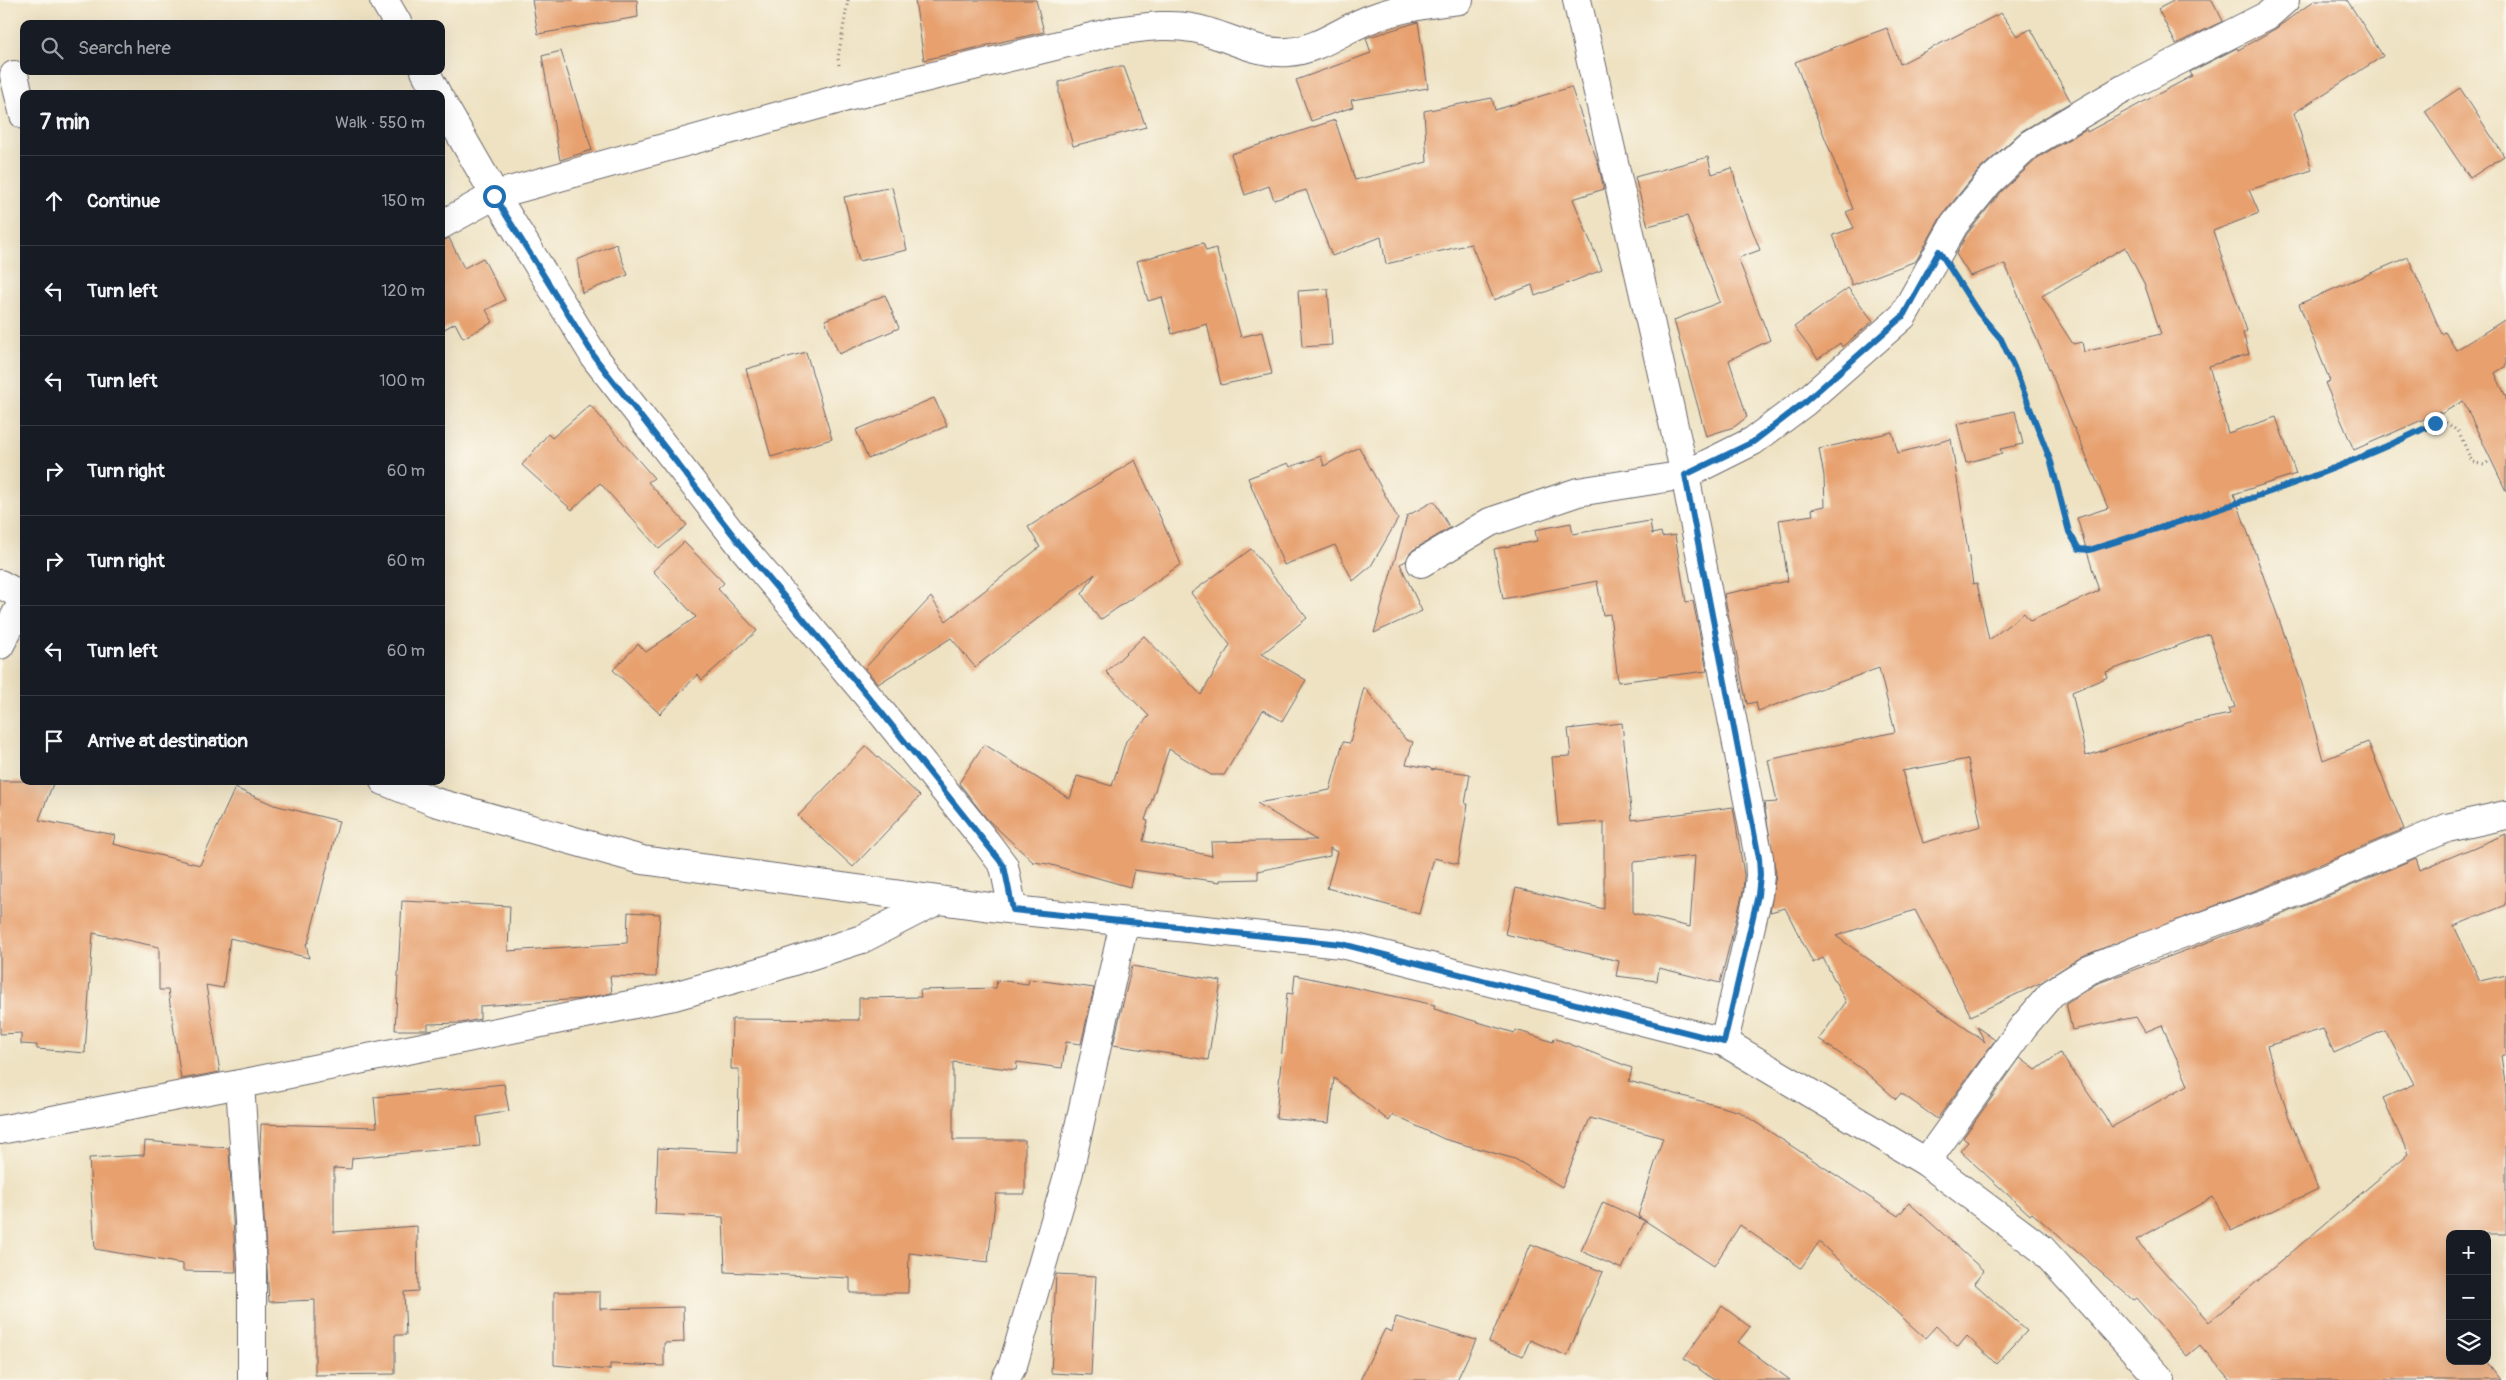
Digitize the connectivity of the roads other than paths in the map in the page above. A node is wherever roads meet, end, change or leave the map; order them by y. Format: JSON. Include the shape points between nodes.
{"nodes":[{"id":1,"x":384,"y":0,"type":"edge"},
{"id":2,"x":1459,"y":0,"type":"edge"},
{"id":3,"x":1577,"y":0,"type":"edge"},
{"id":4,"x":2270,"y":5,"type":"edge"},
{"id":5,"x":396,"y":20,"type":"edge"},
{"id":6,"x":14,"y":75,"type":"dead end"},
{"id":7,"x":426,"y":75,"type":"edge"},
{"id":8,"x":435,"y":90,"type":"edge"},
{"id":9,"x":20,"y":99,"type":"edge"},
{"id":10,"x":445,"y":108,"type":"edge"},
{"id":11,"x":494,"y":196,"type":"junction"},
{"id":12,"x":445,"y":223,"type":"edge"},
{"id":13,"x":1685,"y":475,"type":"junction"},
{"id":14,"x":1421,"y":563,"type":"dead end"},
{"id":15,"x":0,"y":584,"type":"edge"},
{"id":16,"x":20,"y":596,"type":"edge"},
{"id":17,"x":20,"y":606,"type":"edge"},
{"id":18,"x":0,"y":644,"type":"edge"},
{"id":19,"x":394,"y":785,"type":"edge"},
{"id":20,"x":2506,"y":815,"type":"edge"},
{"id":21,"x":938,"y":900,"type":"junction"},
{"id":22,"x":1013,"y":910,"type":"junction"},
{"id":23,"x":1124,"y":923,"type":"junction"},
{"id":24,"x":1724,"y":1042,"type":"junction"},
{"id":25,"x":240,"y":1084,"type":"junction"},
{"id":26,"x":0,"y":1130,"type":"edge"},
{"id":27,"x":1926,"y":1162,"type":"junction"},
{"id":28,"x":252,"y":1380,"type":"edge"},
{"id":29,"x":1006,"y":1380,"type":"edge"},
{"id":30,"x":2161,"y":1380,"type":"edge"}],
"edges":[{"from":1,"to":5,"type":"street"},
{"from":2,"to":11,"type":"street","via":[[1436,2],[1373,18],[1298,52],[1268,50],[1192,28],[1151,26],[1107,34],[843,98]]},
{"from":3,"to":13,"type":"street"},
{"from":4,"to":13,"type":"street","via":[[2030,144],[1989,182],[1954,224],[1903,316],[1805,402],[1753,442]]},
{"from":6,"to":9,"type":"street"},
{"from":7,"to":8,"type":"street"},
{"from":10,"to":11,"type":"street"},
{"from":11,"to":12,"type":"street"},
{"from":11,"to":22,"type":"street","via":[[596,359],[744,549],[882,713],[1004,866]]},
{"from":13,"to":14,"type":"street","via":[[1578,492],[1490,522]]},
{"from":13,"to":24,"type":"street","via":[[1759,858],[1758,895]]},
{"from":15,"to":16,"type":"street"},
{"from":17,"to":18,"type":"street"},
{"from":19,"to":21,"type":"street","via":[[436,802],[642,860]]},
{"from":20,"to":27,"type":"street","via":[[2446,828],[2294,893],[2089,970],[2052,993],[2023,1027]]},
{"from":21,"to":22,"type":"street"},
{"from":21,"to":25,"type":"street","via":[[862,939],[674,996]]},
{"from":22,"to":23,"type":"street"},
{"from":23,"to":24,"type":"street","via":[[1342,944]]},
{"from":23,"to":29,"type":"street","via":[[1069,1172]]},
{"from":24,"to":27,"type":"street"},
{"from":25,"to":26,"type":"street"},
{"from":25,"to":28,"type":"street","via":[[252,1267]]},
{"from":27,"to":30,"type":"street","via":[[2042,1249]]}]}
